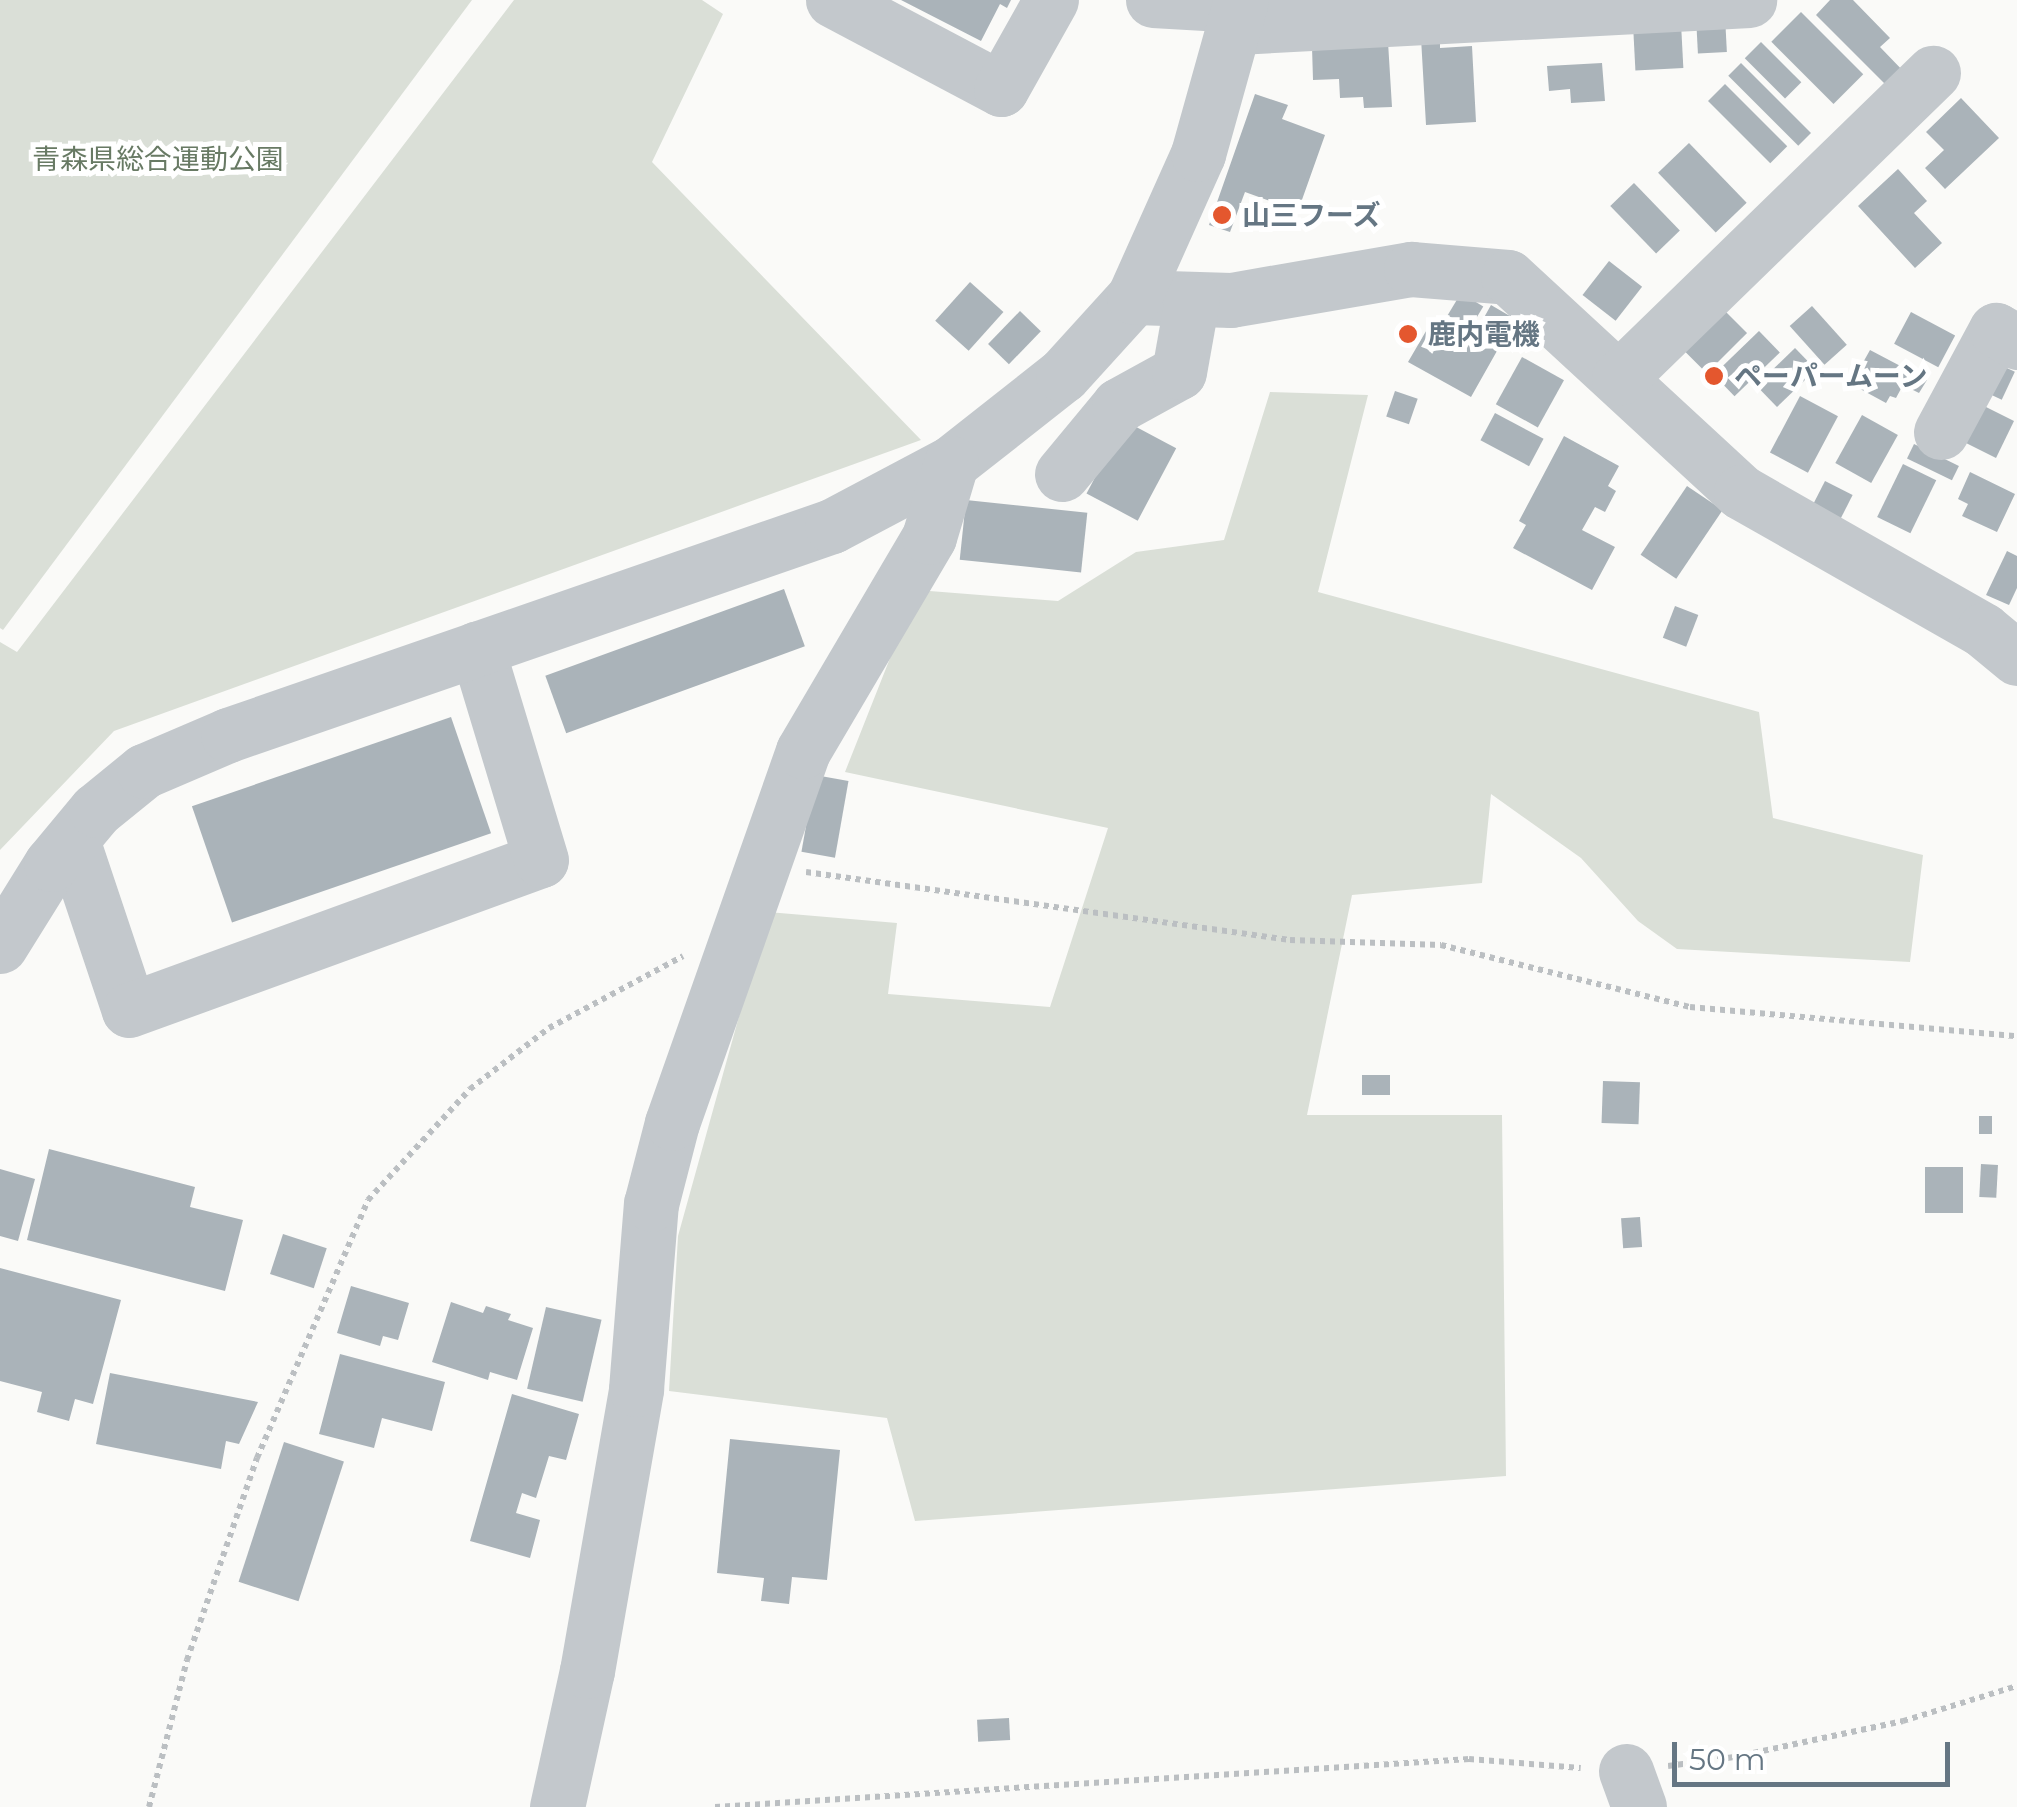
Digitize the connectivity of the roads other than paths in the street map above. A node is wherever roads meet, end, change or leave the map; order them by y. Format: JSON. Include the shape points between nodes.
{"nodes":[{"id":1,"x":833,"y":0,"type":"edge"},
{"id":2,"x":1051,"y":0,"type":"edge"},
{"id":3,"x":1153,"y":0,"type":"edge"},
{"id":4,"x":1749,"y":0,"type":"edge"},
{"id":5,"x":1239,"y":11,"type":"edge"},
{"id":6,"x":1934,"y":73,"type":"dead end"},
{"id":7,"x":1134,"y":297,"type":"junction"},
{"id":8,"x":1192,"y":299,"type":"junction"},
{"id":9,"x":2017,"y":342,"type":"edge"},
{"id":10,"x":1619,"y":378,"type":"junction"},
{"id":11,"x":1941,"y":432,"type":"dead end"},
{"id":12,"x":951,"y":463,"type":"junction"},
{"id":13,"x":1062,"y":474,"type":"dead end"},
{"id":14,"x":477,"y":648,"type":"junction"},
{"id":15,"x":2015,"y":653,"type":"edge"},
{"id":16,"x":72,"y":840,"type":"junction"},
{"id":17,"x":0,"y":946,"type":"edge"},
{"id":18,"x":557,"y":1807,"type":"edge"}],
"edges":[{"from":1,"to":2,"type":"street","via":[[1000,89]]},
{"from":3,"to":5,"type":"street"},
{"from":4,"to":5,"type":"street"},
{"from":5,"to":7,"type":"street","via":[[1198,154]]},
{"from":6,"to":10,"type":"street"},
{"from":7,"to":8,"type":"street"},
{"from":7,"to":12,"type":"street","via":[[1063,375]]},
{"from":8,"to":10,"type":"street","via":[[1231,300],[1410,269],[1508,277]]},
{"from":8,"to":13,"type":"street","via":[[1179,372],[1119,404]]},
{"from":9,"to":11,"type":"street","via":[[1996,330]]},
{"from":10,"to":15,"type":"street","via":[[1741,492]]},
{"from":12,"to":14,"type":"street","via":[[832,526]]},
{"from":12,"to":18,"type":"street","via":[[929,538],[802,751],[672,1123],[651,1204],[636,1389],[588,1670]]},
{"from":14,"to":16,"type":"street","via":[[144,771],[96,810]]},
{"from":14,"to":16,"type":"street","via":[[540,860],[128,1010]]},
{"from":16,"to":17,"type":"street"}]}
